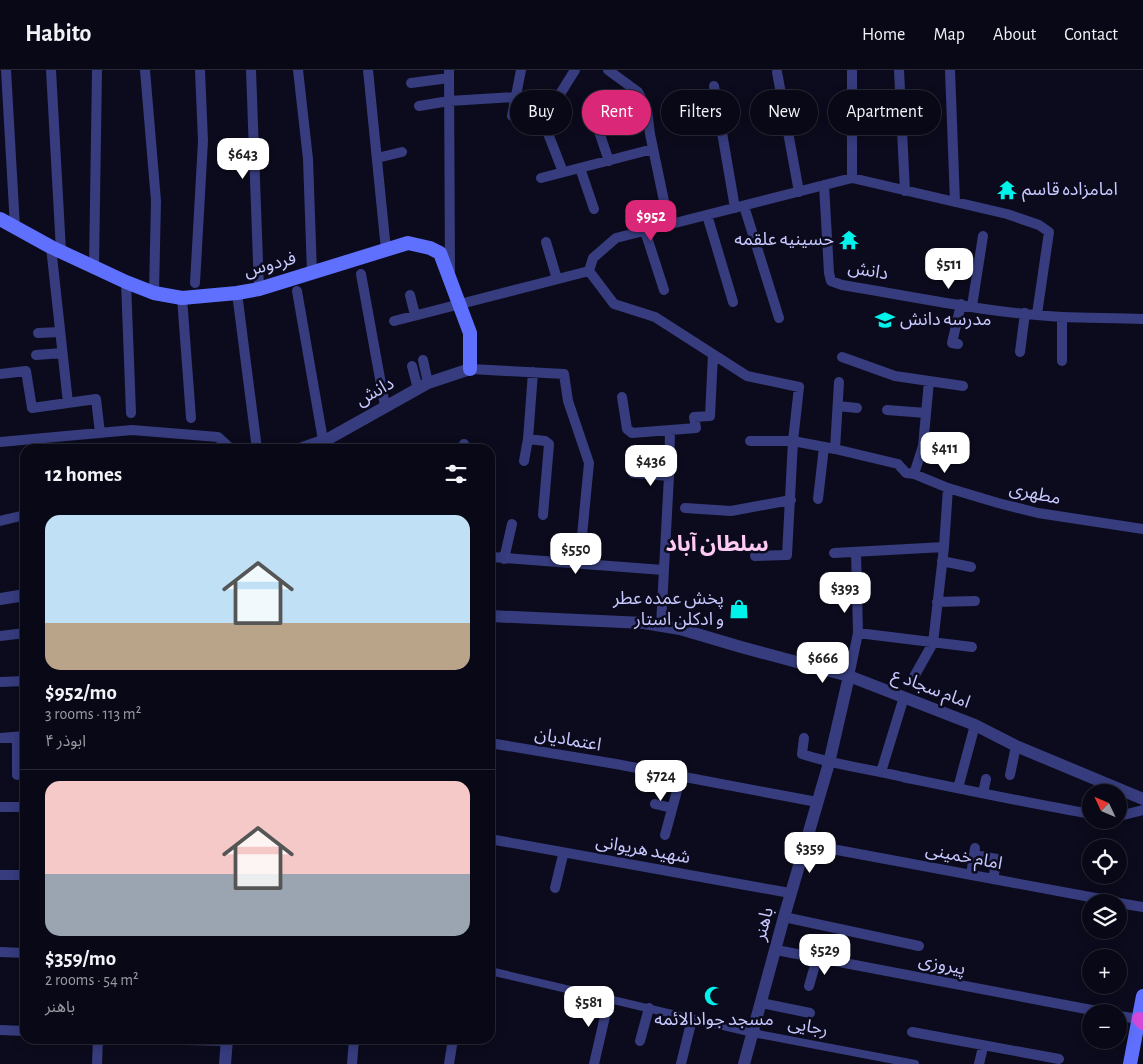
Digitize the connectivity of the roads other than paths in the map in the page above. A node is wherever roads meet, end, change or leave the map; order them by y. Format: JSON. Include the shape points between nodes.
{"nodes":[{"id":1,"x":6,"y":70,"type":"edge"},
{"id":2,"x":51,"y":70,"type":"edge"},
{"id":3,"x":97,"y":70,"type":"edge"},
{"id":4,"x":146,"y":70,"type":"edge"},
{"id":5,"x":200,"y":70,"type":"edge"},
{"id":6,"x":251,"y":70,"type":"edge"},
{"id":7,"x":298,"y":70,"type":"edge"},
{"id":8,"x":368,"y":70,"type":"edge"},
{"id":9,"x":521,"y":70,"type":"edge"},
{"id":10,"x":575,"y":70,"type":"edge"},
{"id":11,"x":608,"y":70,"type":"edge"},
{"id":12,"x":852,"y":70,"type":"edge"},
{"id":13,"x":899,"y":70,"type":"edge"},
{"id":14,"x":950,"y":70,"type":"edge"},
{"id":15,"x":777,"y":72,"type":"dead end"},
{"id":16,"x":449,"y":74,"type":"edge"},
{"id":17,"x":411,"y":83,"type":"dead end"},
{"id":18,"x":714,"y":86,"type":"dead end"},
{"id":19,"x":517,"y":90,"type":"edge"},
{"id":20,"x":562,"y":90,"type":"edge"},
{"id":21,"x":510,"y":97,"type":"edge"},
{"id":22,"x":449,"y":101,"type":"junction"},
{"id":23,"x":419,"y":106,"type":"dead end"},
{"id":24,"x":600,"y":135,"type":"edge"},
{"id":25,"x":550,"y":136,"type":"dead end"},
{"id":26,"x":653,"y":149,"type":"junction"},
{"id":27,"x":402,"y":152,"type":"dead end"},
{"id":28,"x":377,"y":158,"type":"junction"},
{"id":29,"x":608,"y":161,"type":"junction"},
{"id":30,"x":580,"y":168,"type":"junction"},
{"id":31,"x":563,"y":172,"type":"junction"},
{"id":32,"x":541,"y":178,"type":"dead end"},
{"id":33,"x":852,"y":178,"type":"junction"},
{"id":34,"x":824,"y":185,"type":"junction"},
{"id":35,"x":905,"y":190,"type":"junction"},
{"id":36,"x":799,"y":192,"type":"junction"},
{"id":37,"x":955,"y":202,"type":"junction"},
{"id":38,"x":739,"y":207,"type":"junction"},
{"id":39,"x":594,"y":208,"type":"dead end"},
{"id":40,"x":707,"y":215,"type":"junction"},
{"id":41,"x":0,"y":219,"type":"edge"},
{"id":42,"x":669,"y":225,"type":"junction"},
{"id":43,"x":15,"y":227,"type":"junction"},
{"id":44,"x":645,"y":231,"type":"junction"},
{"id":45,"x":983,"y":236,"type":"dead end"},
{"id":46,"x":546,"y":242,"type":"dead end"},
{"id":47,"x":56,"y":249,"type":"junction"},
{"id":48,"x":386,"y":250,"type":"junction"},
{"id":49,"x":94,"y":266,"type":"junction"},
{"id":50,"x":589,"y":271,"type":"junction"},
{"id":51,"x":312,"y":272,"type":"junction"},
{"id":52,"x":361,"y":274,"type":"dead end"},
{"id":53,"x":450,"y":277,"type":"junction"},
{"id":54,"x":557,"y":279,"type":"junction"},
{"id":55,"x":126,"y":282,"type":"junction"},
{"id":56,"x":195,"y":283,"type":"dead end"},
{"id":57,"x":259,"y":289,"type":"junction"},
{"id":58,"x":664,"y":290,"type":"dead end"},
{"id":59,"x":297,"y":292,"type":"dead end"},
{"id":60,"x":154,"y":293,"type":"junction"},
{"id":61,"x":237,"y":293,"type":"junction"},
{"id":62,"x":410,"y":295,"type":"dead end"},
{"id":63,"x":182,"y":298,"type":"junction"},
{"id":64,"x":733,"y":302,"type":"dead end"},
{"id":65,"x":460,"y":304,"type":"junction"},
{"id":66,"x":960,"y":304,"type":"junction"},
{"id":67,"x":972,"y":306,"type":"junction"},
{"id":68,"x":1025,"y":313,"type":"junction"},
{"id":69,"x":1037,"y":314,"type":"junction"},
{"id":70,"x":415,"y":315,"type":"junction"},
{"id":71,"x":1062,"y":317,"type":"junction"},
{"id":72,"x":779,"y":318,"type":"dead end"},
{"id":73,"x":1143,"y":319,"type":"edge"},
{"id":74,"x":394,"y":321,"type":"dead end"},
{"id":75,"x":60,"y":332,"type":"junction"},
{"id":76,"x":38,"y":333,"type":"dead end"},
{"id":77,"x":958,"y":344,"type":"dead end"},
{"id":78,"x":1020,"y":352,"type":"dead end"},
{"id":79,"x":62,"y":353,"type":"junction"},
{"id":80,"x":713,"y":354,"type":"junction"},
{"id":81,"x":36,"y":355,"type":"dead end"},
{"id":82,"x":842,"y":357,"type":"dead end"},
{"id":83,"x":423,"y":360,"type":"dead end"},
{"id":84,"x":1062,"y":361,"type":"dead end"},
{"id":85,"x":412,"y":366,"type":"dead end"},
{"id":86,"x":470,"y":369,"type":"junction"},
{"id":87,"x":533,"y":372,"type":"junction"},
{"id":88,"x":0,"y":374,"type":"edge"},
{"id":89,"x":929,"y":381,"type":"junction"},
{"id":90,"x":839,"y":382,"type":"dead end"},
{"id":91,"x":423,"y":386,"type":"junction"},
{"id":92,"x":963,"y":386,"type":"dead end"},
{"id":93,"x":622,"y":397,"type":"dead end"},
{"id":94,"x":68,"y":403,"type":"junction"},
{"id":95,"x":386,"y":406,"type":"junction"},
{"id":96,"x":838,"y":406,"type":"junction"},
{"id":97,"x":857,"y":408,"type":"dead end"},
{"id":98,"x":887,"y":410,"type":"dead end"},
{"id":99,"x":131,"y":413,"type":"dead end"},
{"id":100,"x":926,"y":413,"type":"junction"},
{"id":101,"x":191,"y":418,"type":"dead end"},
{"id":102,"x":670,"y":430,"type":"junction"},
{"id":103,"x":100,"y":434,"type":"junction"},
{"id":104,"x":528,"y":439,"type":"junction"},
{"id":105,"x":324,"y":440,"type":"junction"},
{"id":106,"x":750,"y":441,"type":"dead end"},
{"id":107,"x":793,"y":441,"type":"junction"},
{"id":108,"x":0,"y":442,"type":"edge"},
{"id":109,"x":226,"y":444,"type":"edge"},
{"id":110,"x":256,"y":444,"type":"edge"},
{"id":111,"x":313,"y":444,"type":"edge"},
{"id":112,"x":824,"y":447,"type":"junction"},
{"id":113,"x":835,"y":449,"type":"junction"},
{"id":114,"x":524,"y":461,"type":"dead end"},
{"id":115,"x":633,"y":473,"type":"dead end"},
{"id":116,"x":914,"y":474,"type":"junction"},
{"id":117,"x":669,"y":476,"type":"junction"},
{"id":118,"x":948,"y":488,"type":"junction"},
{"id":119,"x":790,"y":500,"type":"junction"},
{"id":120,"x":818,"y":500,"type":"dead end"},
{"id":121,"x":685,"y":508,"type":"dead end"},
{"id":122,"x":543,"y":515,"type":"dead end"},
{"id":123,"x":20,"y":517,"type":"edge"},
{"id":124,"x":0,"y":521,"type":"edge"},
{"id":125,"x":512,"y":524,"type":"dead end"},
{"id":126,"x":1143,"y":528,"type":"edge"},
{"id":127,"x":581,"y":546,"type":"dead end"},
{"id":128,"x":944,"y":547,"type":"junction"},
{"id":129,"x":856,"y":552,"type":"junction"},
{"id":130,"x":834,"y":553,"type":"dead end"},
{"id":131,"x":755,"y":556,"type":"dead end"},
{"id":132,"x":495,"y":558,"type":"edge"},
{"id":133,"x":504,"y":559,"type":"junction"},
{"id":134,"x":942,"y":561,"type":"junction"},
{"id":135,"x":971,"y":567,"type":"dead end"},
{"id":136,"x":663,"y":570,"type":"junction"},
{"id":137,"x":20,"y":596,"type":"edge"},
{"id":138,"x":0,"y":599,"type":"edge"},
{"id":139,"x":975,"y":601,"type":"dead end"},
{"id":140,"x":938,"y":602,"type":"junction"},
{"id":141,"x":495,"y":616,"type":"edge"},
{"id":142,"x":660,"y":625,"type":"junction"},
{"id":143,"x":858,"y":633,"type":"junction"},
{"id":144,"x":20,"y":634,"type":"edge"},
{"id":145,"x":0,"y":636,"type":"edge"},
{"id":146,"x":933,"y":643,"type":"junction"},
{"id":147,"x":972,"y":647,"type":"dead end"},
{"id":148,"x":849,"y":676,"type":"junction"},
{"id":149,"x":20,"y":681,"type":"edge"},
{"id":150,"x":0,"y":682,"type":"edge"},
{"id":151,"x":912,"y":682,"type":"dead end"},
{"id":152,"x":904,"y":697,"type":"junction"},
{"id":153,"x":975,"y":725,"type":"junction"},
{"id":154,"x":20,"y":737,"type":"edge"},
{"id":155,"x":0,"y":738,"type":"edge"},
{"id":156,"x":804,"y":738,"type":"dead end"},
{"id":157,"x":495,"y":744,"type":"edge"},
{"id":158,"x":20,"y":745,"type":"edge"},
{"id":159,"x":1016,"y":746,"type":"junction"},
{"id":160,"x":829,"y":763,"type":"junction"},
{"id":161,"x":881,"y":772,"type":"junction"},
{"id":162,"x":16,"y":775,"type":"dead end"},
{"id":163,"x":1010,"y":775,"type":"dead end"},
{"id":164,"x":681,"y":776,"type":"junction"},
{"id":165,"x":986,"y":779,"type":"dead end"},
{"id":166,"x":958,"y":788,"type":"junction"},
{"id":167,"x":983,"y":794,"type":"junction"},
{"id":168,"x":1143,"y":799,"type":"edge"},
{"id":169,"x":817,"y":802,"type":"junction"},
{"id":170,"x":656,"y":804,"type":"dead end"},
{"id":171,"x":20,"y":807,"type":"edge"},
{"id":172,"x":0,"y":808,"type":"edge"},
{"id":173,"x":672,"y":808,"type":"junction"},
{"id":174,"x":1143,"y":810,"type":"edge"},
{"id":175,"x":1082,"y":812,"type":"edge"},
{"id":176,"x":1128,"y":814,"type":"edge"},
{"id":177,"x":665,"y":835,"type":"dead end"},
{"id":178,"x":495,"y":841,"type":"edge"},
{"id":179,"x":805,"y":844,"type":"junction"},
{"id":180,"x":563,"y":855,"type":"dead end"},
{"id":181,"x":0,"y":875,"type":"edge"},
{"id":182,"x":20,"y":875,"type":"edge"},
{"id":183,"x":971,"y":875,"type":"junction"},
{"id":184,"x":993,"y":879,"type":"junction"},
{"id":185,"x":555,"y":888,"type":"dead end"},
{"id":186,"x":790,"y":894,"type":"junction"},
{"id":187,"x":1082,"y":896,"type":"edge"},
{"id":188,"x":1127,"y":904,"type":"edge"},
{"id":189,"x":1143,"y":907,"type":"edge"},
{"id":190,"x":784,"y":917,"type":"junction"},
{"id":191,"x":919,"y":946,"type":"dead end"},
{"id":192,"x":776,"y":950,"type":"junction"},
{"id":193,"x":0,"y":952,"type":"edge"},
{"id":194,"x":20,"y":953,"type":"edge"},
{"id":195,"x":817,"y":958,"type":"junction"},
{"id":196,"x":495,"y":972,"type":"edge"},
{"id":197,"x":809,"y":986,"type":"dead end"},
{"id":198,"x":1143,"y":996,"type":"edge"},
{"id":199,"x":609,"y":999,"type":"junction"},
{"id":200,"x":761,"y":1004,"type":"junction"},
{"id":201,"x":649,"y":1008,"type":"junction"},
{"id":202,"x":1082,"y":1008,"type":"edge"},
{"id":203,"x":810,"y":1013,"type":"dead end"},
{"id":204,"x":1127,"y":1018,"type":"edge"},
{"id":205,"x":692,"y":1019,"type":"junction"},
{"id":206,"x":1141,"y":1021,"type":"edge"},
{"id":207,"x":0,"y":1030,"type":"edge"},
{"id":208,"x":20,"y":1031,"type":"edge"},
{"id":209,"x":912,"y":1032,"type":"dead end"},
{"id":210,"x":753,"y":1033,"type":"junction"},
{"id":211,"x":640,"y":1041,"type":"dead end"},
{"id":212,"x":98,"y":1044,"type":"edge"},
{"id":213,"x":227,"y":1044,"type":"edge"},
{"id":214,"x":354,"y":1044,"type":"edge"},
{"id":215,"x":452,"y":1044,"type":"edge"},
{"id":216,"x":983,"y":1047,"type":"junction"},
{"id":217,"x":1060,"y":1060,"type":"dead end"},
{"id":218,"x":97,"y":1064,"type":"edge"},
{"id":219,"x":225,"y":1064,"type":"edge"},
{"id":220,"x":352,"y":1064,"type":"edge"},
{"id":221,"x":449,"y":1064,"type":"edge"},
{"id":222,"x":594,"y":1064,"type":"edge"},
{"id":223,"x":681,"y":1064,"type":"edge"},
{"id":224,"x":744,"y":1064,"type":"edge"},
{"id":225,"x":916,"y":1064,"type":"edge"},
{"id":226,"x":979,"y":1064,"type":"edge"},
{"id":227,"x":1130,"y":1064,"type":"edge"}],
"edges":[{"from":1,"to":43,"type":"street"},
{"from":2,"to":47,"type":"street"},
{"from":3,"to":49,"type":"street"},
{"from":4,"to":60,"type":"street","via":[[156,201]]},
{"from":5,"to":56,"type":"street","via":[[203,141]]},
{"from":6,"to":57,"type":"street"},
{"from":7,"to":51,"type":"street","via":[[308,159]]},
{"from":8,"to":28,"type":"street"},
{"from":9,"to":19,"type":"street"},
{"from":10,"to":20,"type":"street"},
{"from":11,"to":26,"type":"street","via":[[638,92],[647,110]]},
{"from":12,"to":33,"type":"street"},
{"from":13,"to":35,"type":"street"},
{"from":14,"to":37,"type":"street"},
{"from":15,"to":36,"type":"street"},
{"from":16,"to":17,"type":"street"},
{"from":16,"to":22,"type":"street"},
{"from":18,"to":38,"type":"street"},
{"from":21,"to":22,"type":"street"},
{"from":22,"to":23,"type":"street"},
{"from":22,"to":53,"type":"street"},
{"from":24,"to":29,"type":"street"},
{"from":25,"to":31,"type":"street"},
{"from":26,"to":29,"type":"street"},
{"from":26,"to":42,"type":"street"},
{"from":27,"to":28,"type":"street"},
{"from":28,"to":48,"type":"street"},
{"from":29,"to":30,"type":"street"},
{"from":30,"to":31,"type":"street"},
{"from":30,"to":39,"type":"street"},
{"from":31,"to":32,"type":"street"},
{"from":33,"to":34,"type":"street"},
{"from":33,"to":35,"type":"street"},
{"from":34,"to":36,"type":"street"},
{"from":34,"to":66,"type":"street","name":"دانش","via":[[831,281]]},
{"from":35,"to":37,"type":"street"},
{"from":36,"to":38,"type":"street"},
{"from":37,"to":69,"type":"street","via":[[1007,214],[1049,232]]},
{"from":38,"to":40,"type":"street"},
{"from":38,"to":72,"type":"street"},
{"from":40,"to":42,"type":"street"},
{"from":40,"to":64,"type":"street"},
{"from":41,"to":43,"type":"main road","name":"فردوس"},
{"from":42,"to":44,"type":"street"},
{"from":43,"to":47,"type":"main road","name":"فردوس"},
{"from":44,"to":50,"type":"street","via":[[616,238],[593,258]]},
{"from":44,"to":58,"type":"street"},
{"from":45,"to":67,"type":"street"},
{"from":46,"to":54,"type":"street"},
{"from":47,"to":49,"type":"main road","name":"فردوس"},
{"from":47,"to":75,"type":"street"},
{"from":48,"to":51,"type":"main road","name":"فردوس"},
{"from":48,"to":53,"type":"main road","name":"فردوس","via":[[408,243],[430,248],[440,253]]},
{"from":49,"to":55,"type":"main road","name":"فردوس"},
{"from":50,"to":54,"type":"street"},
{"from":50,"to":80,"type":"street","via":[[614,304],[656,317]]},
{"from":51,"to":57,"type":"main road","name":"فردوس"},
{"from":52,"to":95,"type":"street"},
{"from":53,"to":65,"type":"main road","name":"فردوس"},
{"from":54,"to":65,"type":"street"},
{"from":55,"to":60,"type":"main road","name":"فردوس"},
{"from":55,"to":99,"type":"street"},
{"from":57,"to":61,"type":"main road","name":"فردوس"},
{"from":59,"to":105,"type":"street"},
{"from":60,"to":63,"type":"main road","name":"فردوس"},
{"from":61,"to":63,"type":"main road","name":"فردوس"},
{"from":61,"to":110,"type":"street"},
{"from":62,"to":70,"type":"street"},
{"from":63,"to":101,"type":"street"},
{"from":65,"to":70,"type":"street"},
{"from":65,"to":86,"type":"main road","name":"فردوس","via":[[470,332]]},
{"from":66,"to":67,"type":"street","name":"دانش"},
{"from":66,"to":77,"type":"street","via":[[952,343]]},
{"from":67,"to":68,"type":"street","name":"دانش"},
{"from":68,"to":69,"type":"street","name":"دانش"},
{"from":68,"to":78,"type":"street"},
{"from":69,"to":71,"type":"street","name":"دانش"},
{"from":70,"to":74,"type":"street"},
{"from":71,"to":73,"type":"street","name":"دانش"},
{"from":71,"to":84,"type":"street"},
{"from":75,"to":76,"type":"street"},
{"from":75,"to":79,"type":"street"},
{"from":79,"to":81,"type":"street"},
{"from":79,"to":94,"type":"street"},
{"from":80,"to":102,"type":"street","via":[[710,416],[694,417],[696,428]]},
{"from":80,"to":107,"type":"street","via":[[747,376],[799,388]]},
{"from":82,"to":89,"type":"street","via":[[895,376]]},
{"from":83,"to":91,"type":"street"},
{"from":85,"to":91,"type":"street"},
{"from":86,"to":87,"type":"street"},
{"from":86,"to":91,"type":"street","name":"دانش"},
{"from":87,"to":104,"type":"street"},
{"from":87,"to":127,"type":"street","via":[[564,374],[568,401],[589,463]]},
{"from":88,"to":94,"type":"street","via":[[26,371],[32,408]]},
{"from":89,"to":92,"type":"street"},
{"from":89,"to":100,"type":"street"},
{"from":90,"to":96,"type":"street"},
{"from":91,"to":95,"type":"street","name":"دانش"},
{"from":93,"to":102,"type":"street","via":[[627,429],[632,433]]},
{"from":94,"to":103,"type":"street","via":[[96,398]]},
{"from":95,"to":105,"type":"street","name":"دانش"},
{"from":96,"to":97,"type":"street"},
{"from":96,"to":113,"type":"street"},
{"from":98,"to":100,"type":"street"},
{"from":100,"to":116,"type":"street","via":[[923,446]]},
{"from":102,"to":117,"type":"street"},
{"from":103,"to":108,"type":"street"},
{"from":103,"to":109,"type":"street","via":[[132,430],[218,437]]},
{"from":104,"to":114,"type":"street"},
{"from":104,"to":122,"type":"street","via":[[549,444]]},
{"from":105,"to":111,"type":"street","name":"دانش"},
{"from":106,"to":107,"type":"street","name":"مطهری"},
{"from":107,"to":112,"type":"street","name":"مطهری"},
{"from":107,"to":119,"type":"street"},
{"from":112,"to":113,"type":"street","name":"مطهری"},
{"from":112,"to":120,"type":"street"},
{"from":113,"to":116,"type":"street","name":"مطهری","via":[[898,464],[906,473]]},
{"from":115,"to":117,"type":"street"},
{"from":116,"to":118,"type":"street","name":"مطهری"},
{"from":117,"to":136,"type":"street"},
{"from":118,"to":126,"type":"street","name":"مطهری","via":[[1038,513]]},
{"from":118,"to":128,"type":"street"},
{"from":119,"to":121,"type":"street","via":[[731,511]]},
{"from":119,"to":131,"type":"street","via":[[787,555]]},
{"from":123,"to":124,"type":"street"},
{"from":125,"to":133,"type":"street"},
{"from":128,"to":129,"type":"street"},
{"from":128,"to":134,"type":"street"},
{"from":129,"to":130,"type":"street"},
{"from":129,"to":143,"type":"street"},
{"from":132,"to":133,"type":"street"},
{"from":133,"to":136,"type":"street"},
{"from":134,"to":135,"type":"street"},
{"from":134,"to":140,"type":"street"},
{"from":136,"to":142,"type":"street"},
{"from":137,"to":138,"type":"street"},
{"from":139,"to":140,"type":"street"},
{"from":140,"to":146,"type":"street"},
{"from":141,"to":142,"type":"street","name":"امام سجاد ع"},
{"from":142,"to":148,"type":"street","name":"امام سجاد ع"},
{"from":143,"to":146,"type":"street"},
{"from":143,"to":148,"type":"street"},
{"from":144,"to":145,"type":"street"},
{"from":146,"to":147,"type":"street"},
{"from":146,"to":151,"type":"street"},
{"from":148,"to":152,"type":"street","name":"امام سجاد ع"},
{"from":148,"to":160,"type":"street","name":"باهنر"},
{"from":149,"to":150,"type":"street"},
{"from":152,"to":153,"type":"street","name":"امام سجاد ع"},
{"from":152,"to":161,"type":"street"},
{"from":153,"to":159,"type":"street","name":"امام سجاد ع"},
{"from":153,"to":166,"type":"street"},
{"from":154,"to":155,"type":"street"},
{"from":156,"to":160,"type":"street","via":[[802,754]]},
{"from":157,"to":164,"type":"street","name":"اعتمادیان"},
{"from":158,"to":162,"type":"street"},
{"from":159,"to":163,"type":"street"},
{"from":159,"to":168,"type":"street","name":"امام سجاد ع"},
{"from":160,"to":161,"type":"street"},
{"from":160,"to":169,"type":"street","name":"باهنر"},
{"from":161,"to":166,"type":"street"},
{"from":164,"to":169,"type":"street","name":"اعتمادیان"},
{"from":164,"to":173,"type":"street"},
{"from":165,"to":167,"type":"street"},
{"from":166,"to":167,"type":"street"},
{"from":167,"to":175,"type":"street"},
{"from":169,"to":179,"type":"street","name":"باهنر"},
{"from":170,"to":173,"type":"street"},
{"from":171,"to":172,"type":"street"},
{"from":173,"to":177,"type":"street"},
{"from":174,"to":176,"type":"street"},
{"from":178,"to":186,"type":"street","name":"شهید هریوانی"},
{"from":179,"to":183,"type":"street","name":"امام خمینی"},
{"from":179,"to":186,"type":"street","name":"باهنر"},
{"from":180,"to":185,"type":"street"},
{"from":181,"to":182,"type":"street"},
{"from":183,"to":184,"type":"street","name":"امام خمینی"},
{"from":183,"to":184,"type":"street","via":[[975,851],[997,859]]},
{"from":184,"to":187,"type":"street","name":"امام خمینی"},
{"from":186,"to":190,"type":"street","name":"باهنر"},
{"from":188,"to":189,"type":"street","name":"امام خمینی"},
{"from":190,"to":191,"type":"street"},
{"from":190,"to":192,"type":"street","name":"باهنر"},
{"from":192,"to":195,"type":"street","name":"پیروزی"},
{"from":192,"to":200,"type":"street","name":"باهنر"},
{"from":193,"to":194,"type":"street"},
{"from":195,"to":197,"type":"street"},
{"from":195,"to":202,"type":"street","name":"پیروزی"},
{"from":196,"to":199,"type":"street","name":"رجایی"},
{"from":198,"to":206,"type":"main road"},
{"from":199,"to":201,"type":"street","name":"رجایی"},
{"from":199,"to":222,"type":"street"},
{"from":200,"to":203,"type":"street"},
{"from":200,"to":210,"type":"street","name":"باهنر"},
{"from":201,"to":205,"type":"street","name":"رجایی"},
{"from":201,"to":211,"type":"street"},
{"from":204,"to":206,"type":"street"},
{"from":205,"to":210,"type":"street","name":"رجایی"},
{"from":205,"to":223,"type":"street"},
{"from":206,"to":227,"type":"main road"},
{"from":207,"to":208,"type":"street"},
{"from":209,"to":216,"type":"street"},
{"from":210,"to":224,"type":"street","name":"باهنر"},
{"from":210,"to":225,"type":"street","name":"رجایی"},
{"from":212,"to":218,"type":"street"},
{"from":213,"to":219,"type":"street"},
{"from":214,"to":220,"type":"street"},
{"from":215,"to":221,"type":"street"},
{"from":216,"to":217,"type":"street"},
{"from":216,"to":226,"type":"street"}]}
